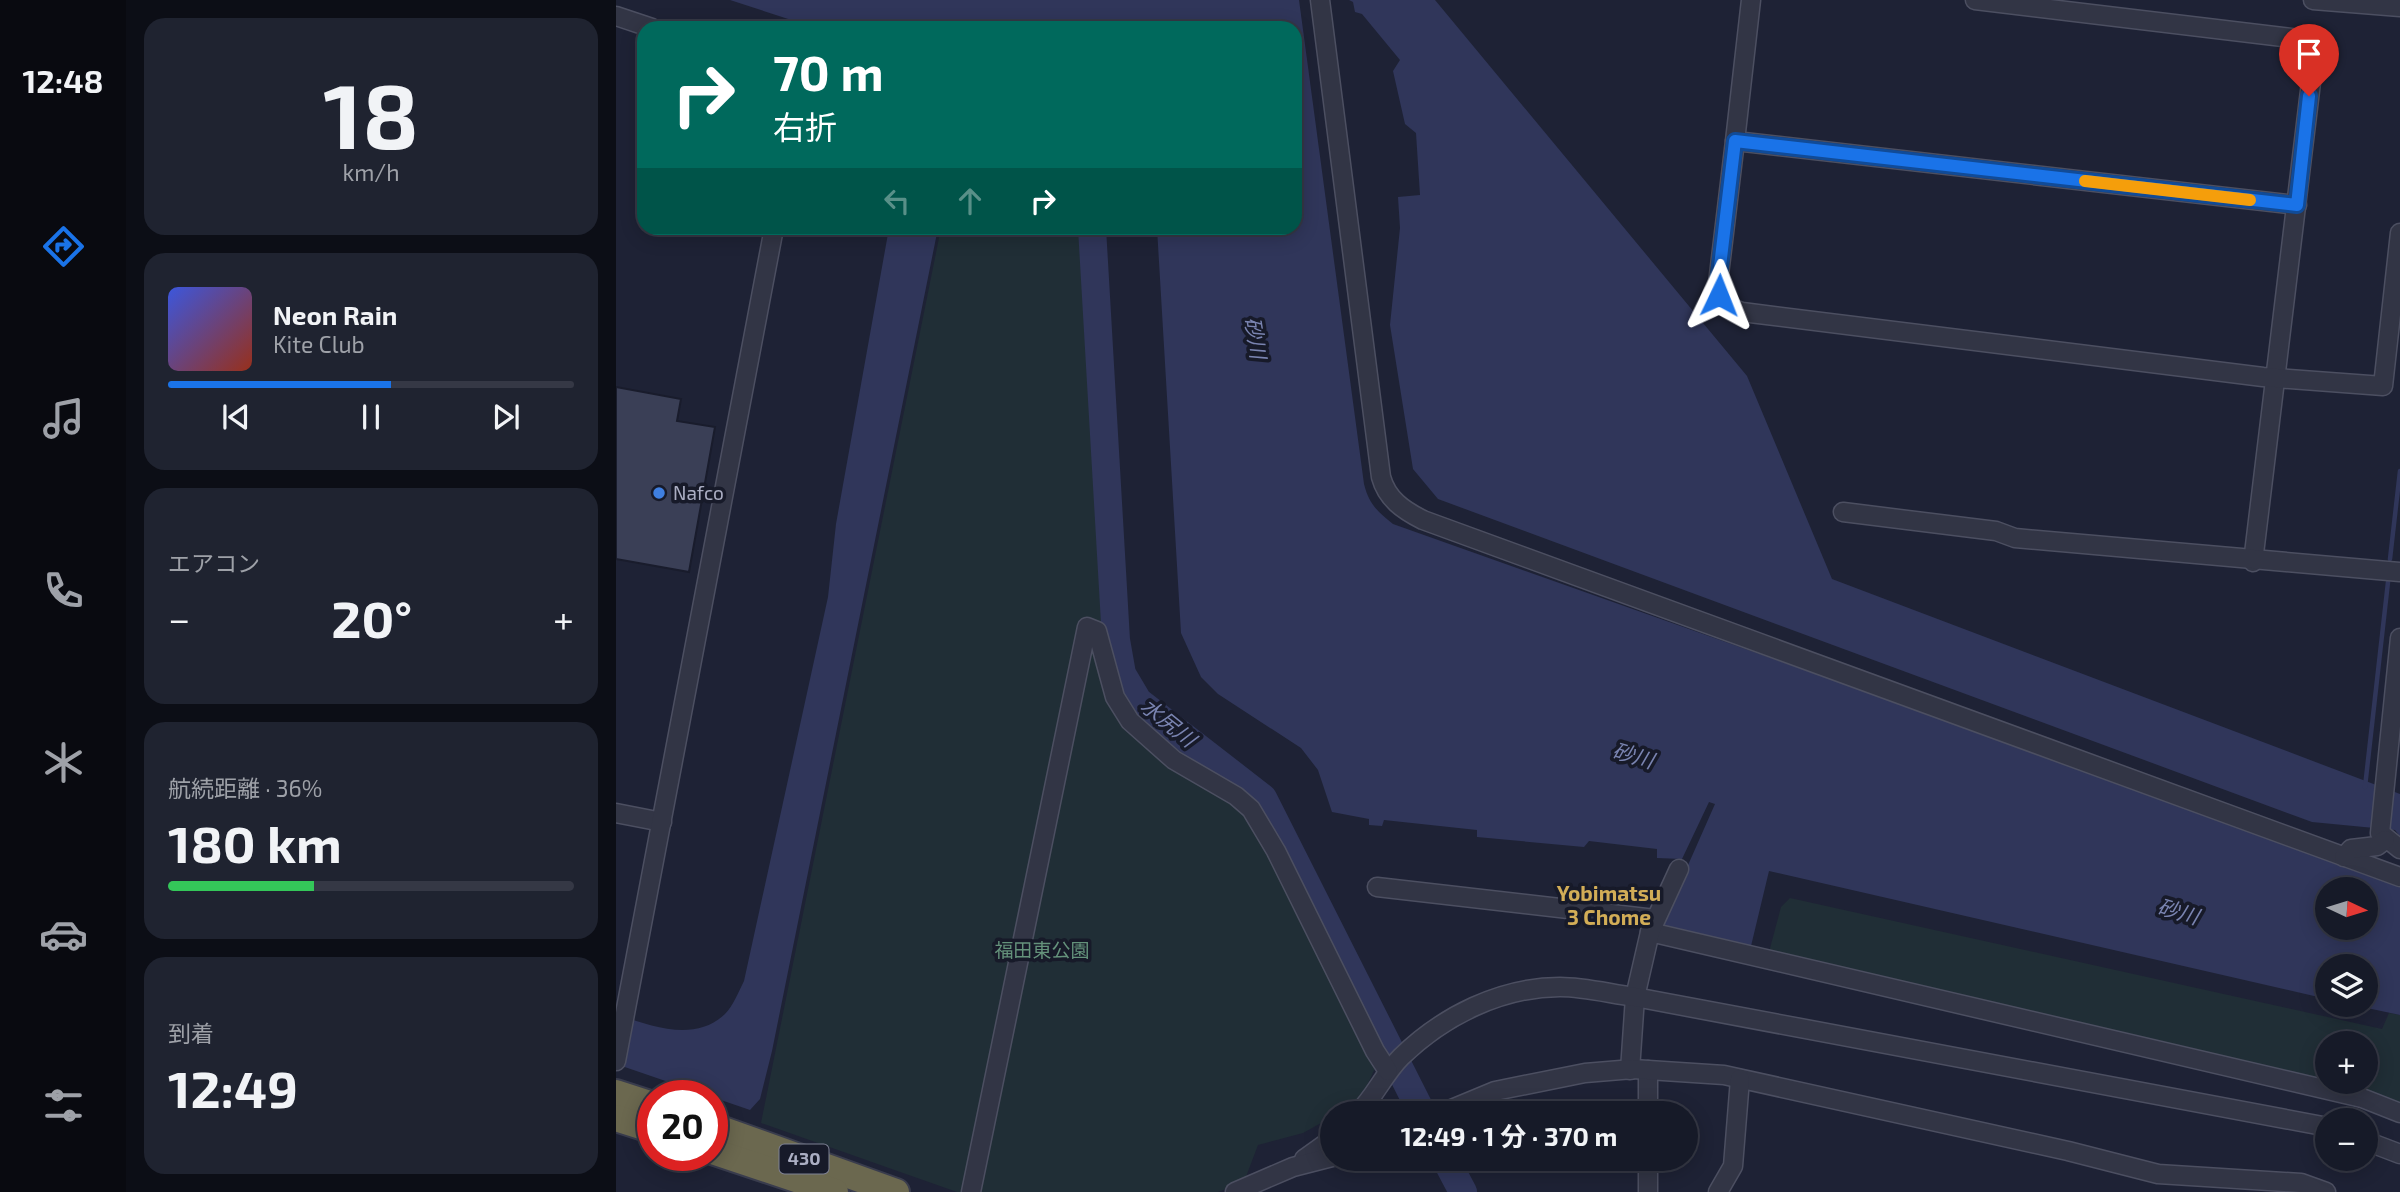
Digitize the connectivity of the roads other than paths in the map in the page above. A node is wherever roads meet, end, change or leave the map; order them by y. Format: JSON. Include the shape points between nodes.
{"nodes":[{"id":1,"x":1320,"y":0,"type":"edge"},
{"id":2,"x":1751,"y":0,"type":"edge"},
{"id":3,"x":1975,"y":0,"type":"edge"},
{"id":4,"x":2313,"y":0,"type":"edge"},
{"id":5,"x":2400,"y":7,"type":"edge"},
{"id":6,"x":616,"y":16,"type":"edge"},
{"id":7,"x":637,"y":23,"type":"edge"},
{"id":8,"x":1735,"y":141,"type":"junction"},
{"id":9,"x":2297,"y":205,"type":"junction"},
{"id":10,"x":2400,"y":233,"type":"edge"},
{"id":11,"x":773,"y":235,"type":"edge"},
{"id":12,"x":2277,"y":376,"type":"junction"},
{"id":13,"x":1843,"y":512,"type":"dead end"},
{"id":14,"x":2253,"y":562,"type":"junction"},
{"id":15,"x":2393,"y":572,"type":"edge"},
{"id":16,"x":2400,"y":638,"type":"edge"},
{"id":17,"x":616,"y":813,"type":"edge"},
{"id":18,"x":662,"y":822,"type":"junction"},
{"id":19,"x":2392,"y":846,"type":"edge"},
{"id":20,"x":2344,"y":857,"type":"junction"},
{"id":21,"x":1679,"y":869,"type":"dead end"},
{"id":22,"x":2400,"y":877,"type":"edge"},
{"id":23,"x":1377,"y":887,"type":"dead end"},
{"id":24,"x":1653,"y":925,"type":"junction"},
{"id":25,"x":1635,"y":997,"type":"junction"},
{"id":26,"x":616,"y":1061,"type":"edge"},
{"id":27,"x":1394,"y":1065,"type":"junction"},
{"id":28,"x":1639,"y":1070,"type":"junction"},
{"id":29,"x":1740,"y":1079,"type":"junction"},
{"id":30,"x":616,"y":1093,"type":"edge"},
{"id":31,"x":637,"y":1100,"type":"edge"},
{"id":32,"x":1367,"y":1101,"type":"edge"},
{"id":33,"x":1471,"y":1101,"type":"edge"},
{"id":34,"x":1645,"y":1101,"type":"edge"},
{"id":35,"x":2400,"y":1113,"type":"edge"},
{"id":36,"x":616,"y":1118,"type":"edge"},
{"id":37,"x":637,"y":1125,"type":"edge"},
{"id":38,"x":2315,"y":1125,"type":"edge"},
{"id":39,"x":728,"y":1132,"type":"edge"},
{"id":40,"x":2378,"y":1146,"type":"edge"},
{"id":41,"x":1320,"y":1148,"type":"edge"},
{"id":42,"x":2400,"y":1154,"type":"edge"},
{"id":43,"x":728,"y":1156,"type":"edge"},
{"id":44,"x":1320,"y":1160,"type":"edge"},
{"id":45,"x":1293,"y":1167,"type":"junction"},
{"id":46,"x":1648,"y":1171,"type":"edge"},
{"id":47,"x":835,"y":1192,"type":"edge"},
{"id":48,"x":896,"y":1192,"type":"edge"},
{"id":49,"x":971,"y":1192,"type":"edge"},
{"id":50,"x":1236,"y":1192,"type":"edge"},
{"id":51,"x":1648,"y":1192,"type":"edge"},
{"id":52,"x":1718,"y":1192,"type":"edge"},
{"id":53,"x":2326,"y":1192,"type":"edge"}],
"edges":[{"from":1,"to":20,"type":"street","via":[[1381,477],[1400,506],[1423,520]]},
{"from":2,"to":8,"type":"street"},
{"from":3,"to":9,"type":"street","via":[[2316,41]]},
{"from":4,"to":5,"type":"street"},
{"from":6,"to":7,"type":"street"},
{"from":8,"to":9,"type":"street"},
{"from":8,"to":12,"type":"street","via":[[1718,283],[1719,295],[1729,308]]},
{"from":9,"to":12,"type":"street"},
{"from":10,"to":12,"type":"street","via":[[2383,386]]},
{"from":11,"to":18,"type":"street"},
{"from":12,"to":14,"type":"street"},
{"from":13,"to":14,"type":"street","via":[[1996,531],[2015,538]]},
{"from":14,"to":15,"type":"street"},
{"from":16,"to":19,"type":"street","via":[[2385,768]]},
{"from":17,"to":18,"type":"street"},
{"from":18,"to":26,"type":"street"},
{"from":19,"to":20,"type":"street","via":[[2351,849]]},
{"from":20,"to":22,"type":"street"},
{"from":21,"to":24,"type":"street"},
{"from":23,"to":24,"type":"street"},
{"from":24,"to":25,"type":"street"},
{"from":24,"to":35,"type":"street","via":[[2349,1094]]},
{"from":25,"to":27,"type":"street","via":[[1561,987],[1490,999],[1454,1017]]},
{"from":25,"to":28,"type":"street"},
{"from":25,"to":38,"type":"street"},
{"from":27,"to":32,"type":"street"},
{"from":27,"to":49,"type":"street","via":[[1374,1051],[1251,809],[1174,760],[1130,721],[1115,696],[1097,631],[1087,627]]},
{"from":28,"to":29,"type":"street"},
{"from":28,"to":33,"type":"street","via":[[1539,1080]]},
{"from":28,"to":34,"type":"street"},
{"from":29,"to":52,"type":"street","via":[[1733,1166]]},
{"from":29,"to":53,"type":"street","via":[[2158,1174],[2301,1183]]},
{"from":30,"to":31,"type":"highway"},
{"from":36,"to":37,"type":"highway"},
{"from":39,"to":48,"type":"highway","number":"430"},
{"from":40,"to":42,"type":"street"},
{"from":41,"to":45,"type":"street"},
{"from":43,"to":47,"type":"highway","number":"430"},
{"from":44,"to":45,"type":"street"},
{"from":45,"to":50,"type":"street"},
{"from":46,"to":51,"type":"street"}]}
